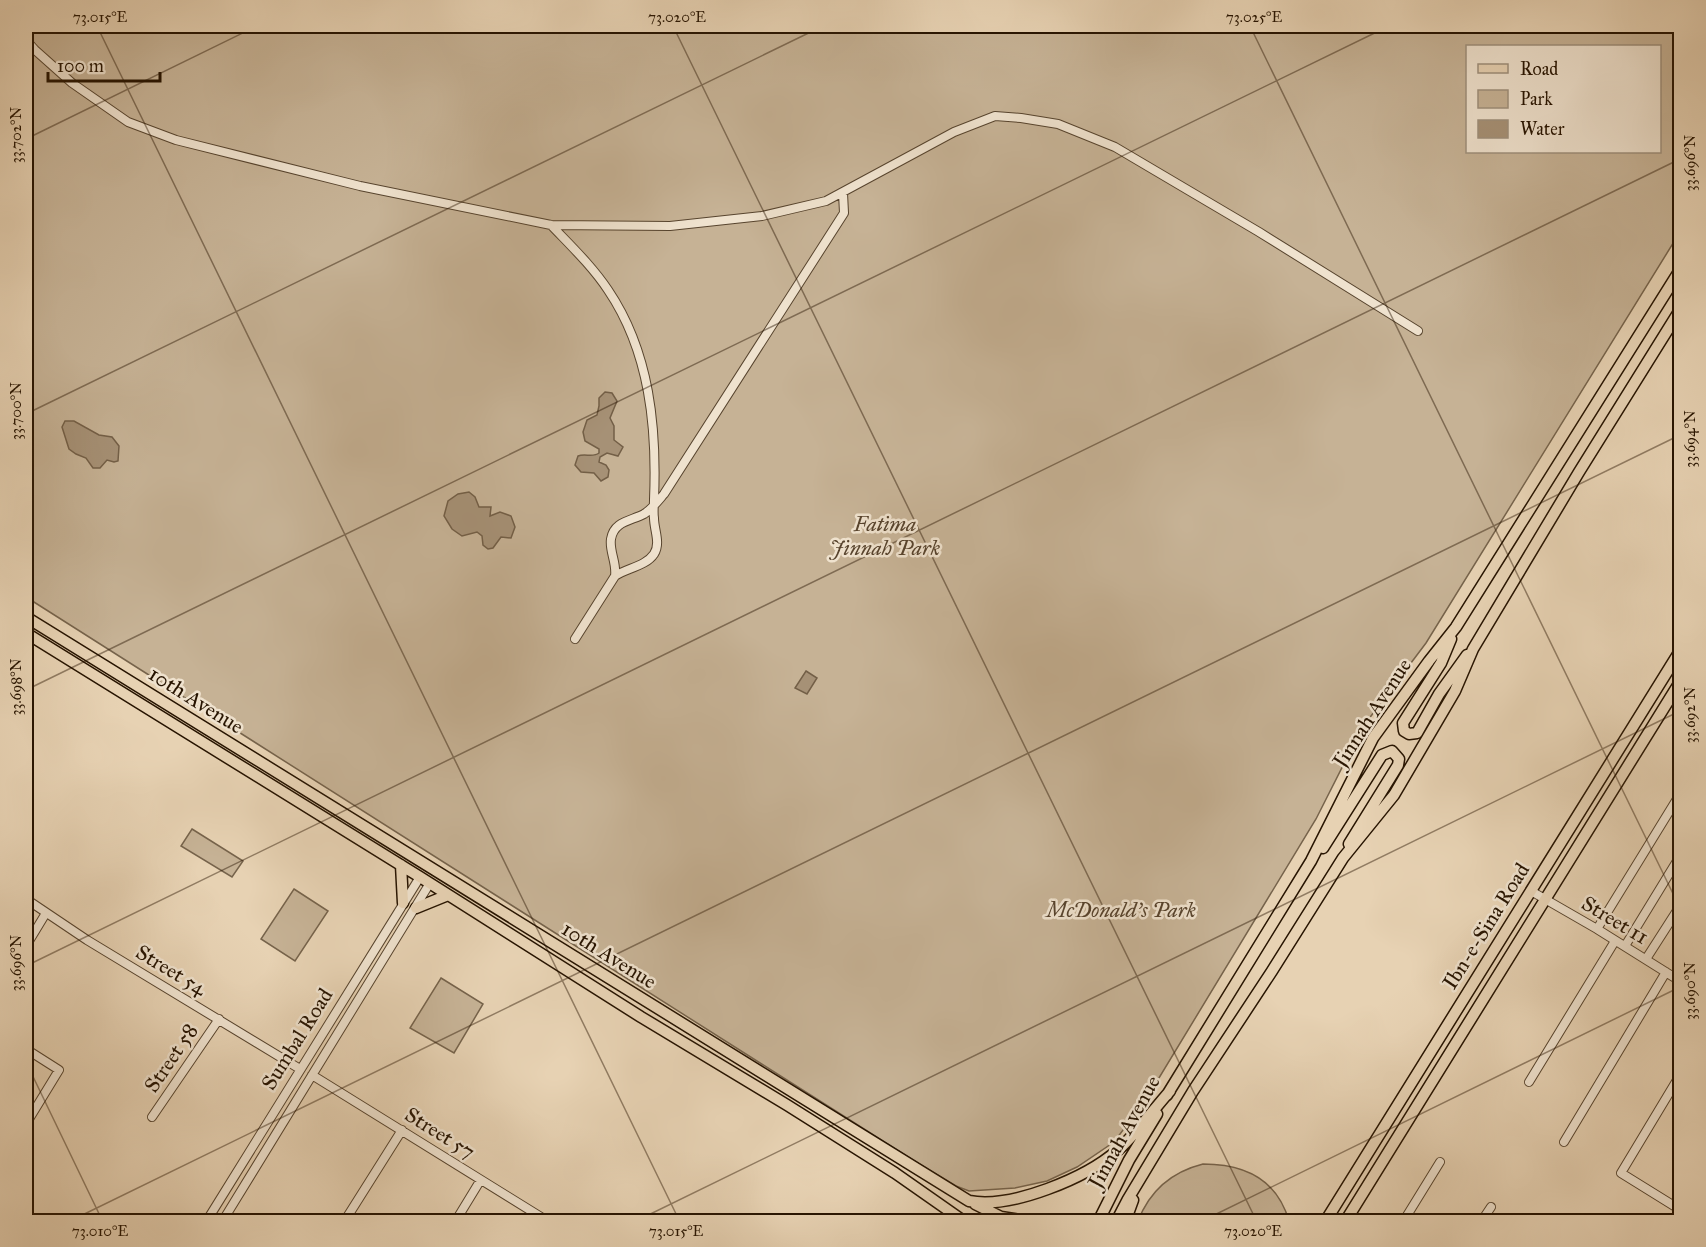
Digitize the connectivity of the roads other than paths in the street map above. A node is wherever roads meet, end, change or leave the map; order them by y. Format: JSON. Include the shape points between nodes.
{"nodes":[{"id":1,"x":26,"y":40,"type":"edge"},
{"id":2,"x":843,"y":193,"type":"junction"},
{"id":3,"x":551,"y":225,"type":"junction"},
{"id":4,"x":1680,"y":270,"type":"edge"},
{"id":5,"x":1680,"y":310,"type":"edge"},
{"id":6,"x":1418,"y":331,"type":"dead end"},
{"id":7,"x":654,"y":506,"type":"junction"},
{"id":8,"x":615,"y":576,"type":"junction"},
{"id":9,"x":26,"y":617,"type":"edge"},
{"id":10,"x":1456,"y":627,"type":"junction"},
{"id":11,"x":26,"y":633,"type":"edge"},
{"id":12,"x":575,"y":639,"type":"dead end"},
{"id":13,"x":1473,"y":649,"type":"junction"},
{"id":14,"x":1680,"y":651,"type":"edge"},
{"id":15,"x":112,"y":670,"type":"junction"},
{"id":16,"x":105,"y":682,"type":"junction"},
{"id":17,"x":1680,"y":682,"type":"edge"},
{"id":18,"x":304,"y":790,"type":"junction"},
{"id":19,"x":1680,"y":794,"type":"edge"},
{"id":20,"x":296,"y":801,"type":"junction"},
{"id":21,"x":1680,"y":856,"type":"edge"},
{"id":22,"x":1343,"y":858,"type":"junction"},
{"id":23,"x":1311,"y":861,"type":"junction"},
{"id":24,"x":401,"y":865,"type":"junction"},
{"id":25,"x":420,"y":877,"type":"junction"},
{"id":26,"x":430,"y":883,"type":"junction"},
{"id":27,"x":1530,"y":891,"type":"junction"},
{"id":28,"x":448,"y":895,"type":"junction"},
{"id":29,"x":26,"y":899,"type":"edge"},
{"id":30,"x":1545,"y":900,"type":"junction"},
{"id":31,"x":403,"y":903,"type":"junction"},
{"id":32,"x":1680,"y":906,"type":"edge"},
{"id":33,"x":416,"y":908,"type":"junction"},
{"id":34,"x":46,"y":913,"type":"junction"},
{"id":35,"x":1597,"y":929,"type":"junction"},
{"id":36,"x":1616,"y":941,"type":"junction"},
{"id":37,"x":26,"y":946,"type":"edge"},
{"id":38,"x":1625,"y":946,"type":"junction"},
{"id":39,"x":1646,"y":959,"type":"junction"},
{"id":40,"x":1666,"y":972,"type":"junction"},
{"id":41,"x":1680,"y":979,"type":"edge"},
{"id":42,"x":219,"y":1019,"type":"junction"},
{"id":43,"x":26,"y":1049,"type":"edge"},
{"id":44,"x":749,"y":1065,"type":"junction"},
{"id":45,"x":300,"y":1069,"type":"junction"},
{"id":46,"x":312,"y":1075,"type":"junction"},
{"id":47,"x":1680,"y":1075,"type":"edge"},
{"id":48,"x":742,"y":1077,"type":"junction"},
{"id":49,"x":1529,"y":1082,"type":"dead end"},
{"id":50,"x":1170,"y":1091,"type":"junction"},
{"id":51,"x":152,"y":1117,"type":"dead end"},
{"id":52,"x":26,"y":1124,"type":"edge"},
{"id":53,"x":402,"y":1130,"type":"junction"},
{"id":54,"x":1564,"y":1142,"type":"dead end"},
{"id":55,"x":1440,"y":1162,"type":"dead end"},
{"id":56,"x":1145,"y":1169,"type":"junction"},
{"id":57,"x":480,"y":1181,"type":"junction"},
{"id":58,"x":969,"y":1201,"type":"junction"},
{"id":59,"x":1491,"y":1207,"type":"dead end"},
{"id":60,"x":1679,"y":1209,"type":"edge"},
{"id":61,"x":206,"y":1221,"type":"edge"},
{"id":62,"x":222,"y":1221,"type":"edge"},
{"id":63,"x":344,"y":1221,"type":"edge"},
{"id":64,"x":455,"y":1221,"type":"edge"},
{"id":65,"x":549,"y":1221,"type":"edge"},
{"id":66,"x":965,"y":1221,"type":"edge"},
{"id":67,"x":1035,"y":1221,"type":"edge"},
{"id":68,"x":1098,"y":1221,"type":"edge"},
{"id":69,"x":1116,"y":1221,"type":"edge"},
{"id":70,"x":1125,"y":1221,"type":"edge"},
{"id":71,"x":1325,"y":1221,"type":"edge"},
{"id":72,"x":1345,"y":1221,"type":"edge"},
{"id":73,"x":1403,"y":1221,"type":"edge"},
{"id":74,"x":1481,"y":1221,"type":"edge"}],
"edges":[{"from":1,"to":3,"type":"street","via":[[72,83],[128,122],[176,140],[360,186]]},
{"from":2,"to":3,"type":"street","via":[[810,206],[762,216],[670,226]]},
{"from":2,"to":6,"type":"street","via":[[954,132],[995,116],[1058,124],[1115,147]]},
{"from":2,"to":7,"type":"street","via":[[844,213]]},
{"from":3,"to":7,"type":"street","via":[[608,290],[627,323],[641,360],[654,427]]},
{"from":4,"to":10,"type":"main road","name":"Jinnah Avenue"},
{"from":5,"to":13,"type":"main road","name":"Jinnah Avenue"},
{"from":7,"to":8,"type":"street","via":[[624,521],[614,531],[611,545]]},
{"from":7,"to":8,"type":"street","via":[[657,549],[647,562]]},
{"from":8,"to":12,"type":"street"},
{"from":9,"to":15,"type":"main road","name":"10th Avenue"},
{"from":10,"to":13,"type":"main road","via":[[1441,663],[1403,723],[1404,731],[1417,733],[1452,674]]},
{"from":10,"to":23,"type":"main road","name":"Jinnah Avenue","via":[[1373,738]]},
{"from":11,"to":16,"type":"main road","name":"10th Avenue"},
{"from":13,"to":22,"type":"main road","name":"Jinnah Avenue","via":[[1455,691],[1394,795]]},
{"from":14,"to":27,"type":"main road","name":"Ibn-e-Sina Road"},
{"from":15,"to":16,"type":"main road"},
{"from":15,"to":18,"type":"main road","name":"10th Avenue"},
{"from":16,"to":20,"type":"main road","name":"10th Avenue"},
{"from":17,"to":30,"type":"main road","name":"Ibn-e-Sina Road"},
{"from":18,"to":20,"type":"main road"},
{"from":18,"to":44,"type":"main road","name":"10th Avenue"},
{"from":19,"to":35,"type":"street"},
{"from":20,"to":24,"type":"main road","name":"10th Avenue"},
{"from":21,"to":38,"type":"street"},
{"from":22,"to":23,"type":"main road","via":[[1398,765],[1399,759],[1392,751],[1382,755],[1322,850]]},
{"from":22,"to":56,"type":"main road","name":"Jinnah Avenue"},
{"from":23,"to":50,"type":"main road","name":"Jinnah Avenue"},
{"from":24,"to":25,"type":"main road","name":"10th Avenue"},
{"from":24,"to":31,"type":"main road"},
{"from":25,"to":26,"type":"main road","name":"10th Avenue"},
{"from":25,"to":31,"type":"street","name":"Sumbal Road"},
{"from":26,"to":28,"type":"main road","name":"10th Avenue"},
{"from":26,"to":33,"type":"street","name":"Sumbal Road"},
{"from":27,"to":30,"type":"street","name":"Street 11"},
{"from":27,"to":71,"type":"main road","name":"Ibn-e-Sina Road"},
{"from":28,"to":33,"type":"main road"},
{"from":28,"to":48,"type":"main road","name":"10th Avenue"},
{"from":29,"to":34,"type":"street","name":"Street 54"},
{"from":30,"to":35,"type":"street","name":"Street 11"},
{"from":30,"to":72,"type":"main road","name":"Ibn-e-Sina Road"},
{"from":31,"to":45,"type":"street","name":"Sumbal Road"},
{"from":32,"to":39,"type":"street"},
{"from":33,"to":46,"type":"street","name":"Sumbal Road"},
{"from":34,"to":37,"type":"street"},
{"from":34,"to":42,"type":"street","name":"Street 54"},
{"from":35,"to":36,"type":"street","name":"Street 11"},
{"from":36,"to":38,"type":"street","name":"Street 11"},
{"from":36,"to":49,"type":"street"},
{"from":38,"to":39,"type":"street","name":"Street 11"},
{"from":39,"to":40,"type":"street","name":"Street 11"},
{"from":40,"to":41,"type":"street","name":"Street 11"},
{"from":40,"to":54,"type":"street"},
{"from":42,"to":45,"type":"street","name":"Street 54"},
{"from":42,"to":51,"type":"street","name":"Street 58"},
{"from":43,"to":52,"type":"street","via":[[59,1070]]},
{"from":44,"to":48,"type":"main road"},
{"from":44,"to":58,"type":"main road","name":"10th Avenue"},
{"from":45,"to":61,"type":"street","name":"Sumbal Road"},
{"from":46,"to":53,"type":"street","name":"Street 57"},
{"from":46,"to":62,"type":"street","name":"Sumbal Road"},
{"from":47,"to":60,"type":"street","via":[[1621,1173]]},
{"from":48,"to":66,"type":"main road","name":"10th Avenue"},
{"from":50,"to":58,"type":"main road","name":"10th Avenue","via":[[1125,1143],[1095,1167],[1012,1200]]},
{"from":50,"to":68,"type":"main road","name":"Jinnah Avenue"},
{"from":53,"to":57,"type":"street","name":"Street 57"},
{"from":53,"to":63,"type":"street"},
{"from":55,"to":73,"type":"street"},
{"from":56,"to":69,"type":"main road","name":"Jinnah Avenue"},
{"from":56,"to":70,"type":"main road"},
{"from":57,"to":64,"type":"street"},
{"from":57,"to":65,"type":"street","name":"Street 57"},
{"from":58,"to":67,"type":"main road","via":[[1001,1217]]},
{"from":59,"to":74,"type":"street"}]}
